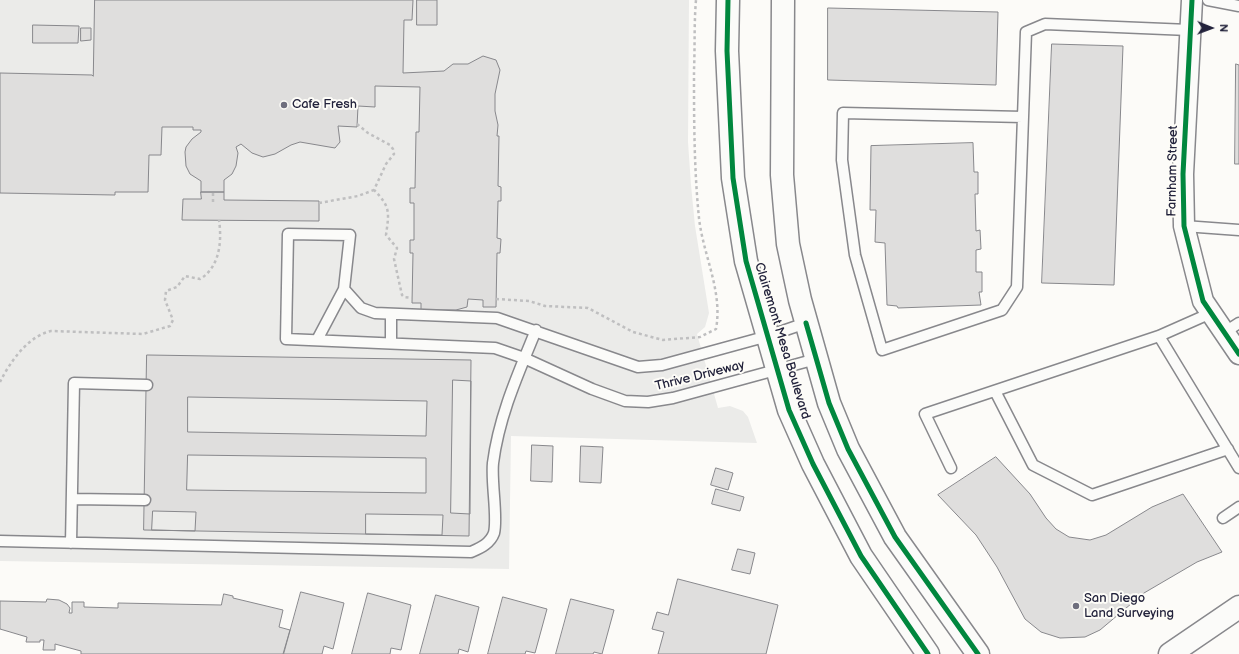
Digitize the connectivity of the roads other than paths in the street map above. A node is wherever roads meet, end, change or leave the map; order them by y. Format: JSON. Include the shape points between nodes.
{"nodes":[{"id":1,"x":728,"y":0,"type":"edge"},
{"id":2,"x":782,"y":0,"type":"edge"},
{"id":3,"x":1192,"y":0,"type":"edge"},
{"id":4,"x":1208,"y":0,"type":"edge"},
{"id":5,"x":1239,"y":6,"type":"edge"},
{"id":6,"x":1189,"y":30,"type":"junction"},
{"id":7,"x":1023,"y":117,"type":"junction"},
{"id":8,"x":1184,"y":226,"type":"junction"},
{"id":9,"x":1239,"y":230,"type":"edge"},
{"id":10,"x":344,"y":289,"type":"junction"},
{"id":11,"x":1211,"y":313,"type":"junction"},
{"id":12,"x":391,"y":314,"type":"junction"},
{"id":13,"x":806,"y":323,"type":"junction"},
{"id":14,"x":1232,"y":327,"type":"edge"},
{"id":15,"x":536,"y":330,"type":"junction"},
{"id":16,"x":768,"y":336,"type":"junction"},
{"id":17,"x":1159,"y":336,"type":"junction"},
{"id":18,"x":317,"y":340,"type":"junction"},
{"id":19,"x":391,"y":344,"type":"junction"},
{"id":20,"x":1239,"y":354,"type":"edge"},
{"id":21,"x":524,"y":358,"type":"junction"},
{"id":22,"x":816,"y":360,"type":"junction"},
{"id":23,"x":777,"y":370,"type":"junction"},
{"id":24,"x":147,"y":385,"type":"dead end"},
{"id":25,"x":995,"y":391,"type":"junction"},
{"id":26,"x":1228,"y":449,"type":"junction"},
{"id":27,"x":951,"y":468,"type":"dead end"},
{"id":28,"x":1239,"y":468,"type":"edge"},
{"id":29,"x":72,"y":499,"type":"junction"},
{"id":30,"x":145,"y":500,"type":"dead end"},
{"id":31,"x":1239,"y":507,"type":"edge"},
{"id":32,"x":1223,"y":518,"type":"dead end"},
{"id":33,"x":0,"y":541,"type":"edge"},
{"id":34,"x":71,"y":543,"type":"junction"},
{"id":35,"x":1239,"y":607,"type":"edge"},
{"id":36,"x":928,"y":654,"type":"edge"},
{"id":37,"x":978,"y":654,"type":"edge"},
{"id":38,"x":1170,"y":654,"type":"edge"}],
"edges":[{"from":1,"to":16,"type":"main road","name":"Clairemont Mesa Boulevard","via":[[727,51],[733,178],[746,260]]},
{"from":2,"to":13,"type":"main road","name":"Clairemont Mesa Boulevard","via":[[782,175],[788,244]]},
{"from":3,"to":6,"type":"street","name":"Farnham Street"},
{"from":4,"to":5,"type":"lane"},
{"from":6,"to":7,"type":"lane","via":[[1045,24],[1026,32]]},
{"from":6,"to":8,"type":"street","name":"Farnham Street","via":[[1183,174]]},
{"from":7,"to":7,"type":"lane","via":[[1017,288],[1002,310],[882,350],[855,255],[842,160],[843,112]]},
{"from":8,"to":9,"type":"lane"},
{"from":8,"to":11,"type":"street","name":"Farnham Street","via":[[1203,301]]},
{"from":10,"to":12,"type":"lane","name":"Thrive Driveway","via":[[361,308],[375,313]]},
{"from":10,"to":18,"type":"lane"},
{"from":10,"to":18,"type":"lane","name":"Thrive Driveway","via":[[350,235],[288,234],[286,339]]},
{"from":11,"to":14,"type":"street","name":"Farnham Street"},
{"from":11,"to":17,"type":"lane"},
{"from":12,"to":15,"type":"lane","name":"Thrive Driveway","via":[[497,318]]},
{"from":12,"to":19,"type":"lane"},
{"from":13,"to":16,"type":"lane","name":"Thrive Driveway"},
{"from":13,"to":22,"type":"main road","name":"Clairemont Mesa Boulevard"},
{"from":14,"to":20,"type":"street","name":"Farnham Street"},
{"from":15,"to":16,"type":"lane","name":"Thrive Driveway","via":[[638,366],[662,365]]},
{"from":15,"to":21,"type":"lane"},
{"from":16,"to":23,"type":"main road","name":"Clairemont Mesa Boulevard"},
{"from":17,"to":25,"type":"lane"},
{"from":17,"to":26,"type":"lane"},
{"from":18,"to":19,"type":"lane","name":"Thrive Driveway"},
{"from":19,"to":21,"type":"lane","name":"Thrive Driveway","via":[[495,348]]},
{"from":21,"to":23,"type":"lane","name":"Thrive Driveway","via":[[625,401],[648,402],[673,398]]},
{"from":21,"to":34,"type":"lane","via":[[501,420],[493,464],[494,533],[487,544],[471,552]]},
{"from":22,"to":23,"type":"lane","name":"Thrive Driveway"},
{"from":22,"to":37,"type":"main road","name":"Clairemont Mesa Boulevard","via":[[829,403],[848,449],[895,537]]},
{"from":23,"to":36,"type":"main road","name":"Clairemont Mesa Boulevard","via":[[792,417],[813,464],[861,556]]},
{"from":24,"to":29,"type":"lane","via":[[74,384]]},
{"from":25,"to":26,"type":"lane","via":[[1033,465],[1092,495]]},
{"from":25,"to":27,"type":"lane","via":[[925,414]]},
{"from":26,"to":28,"type":"lane"},
{"from":29,"to":30,"type":"lane"},
{"from":29,"to":34,"type":"lane"},
{"from":31,"to":32,"type":"lane"},
{"from":33,"to":34,"type":"lane"},
{"from":35,"to":38,"type":"main road"}]}
